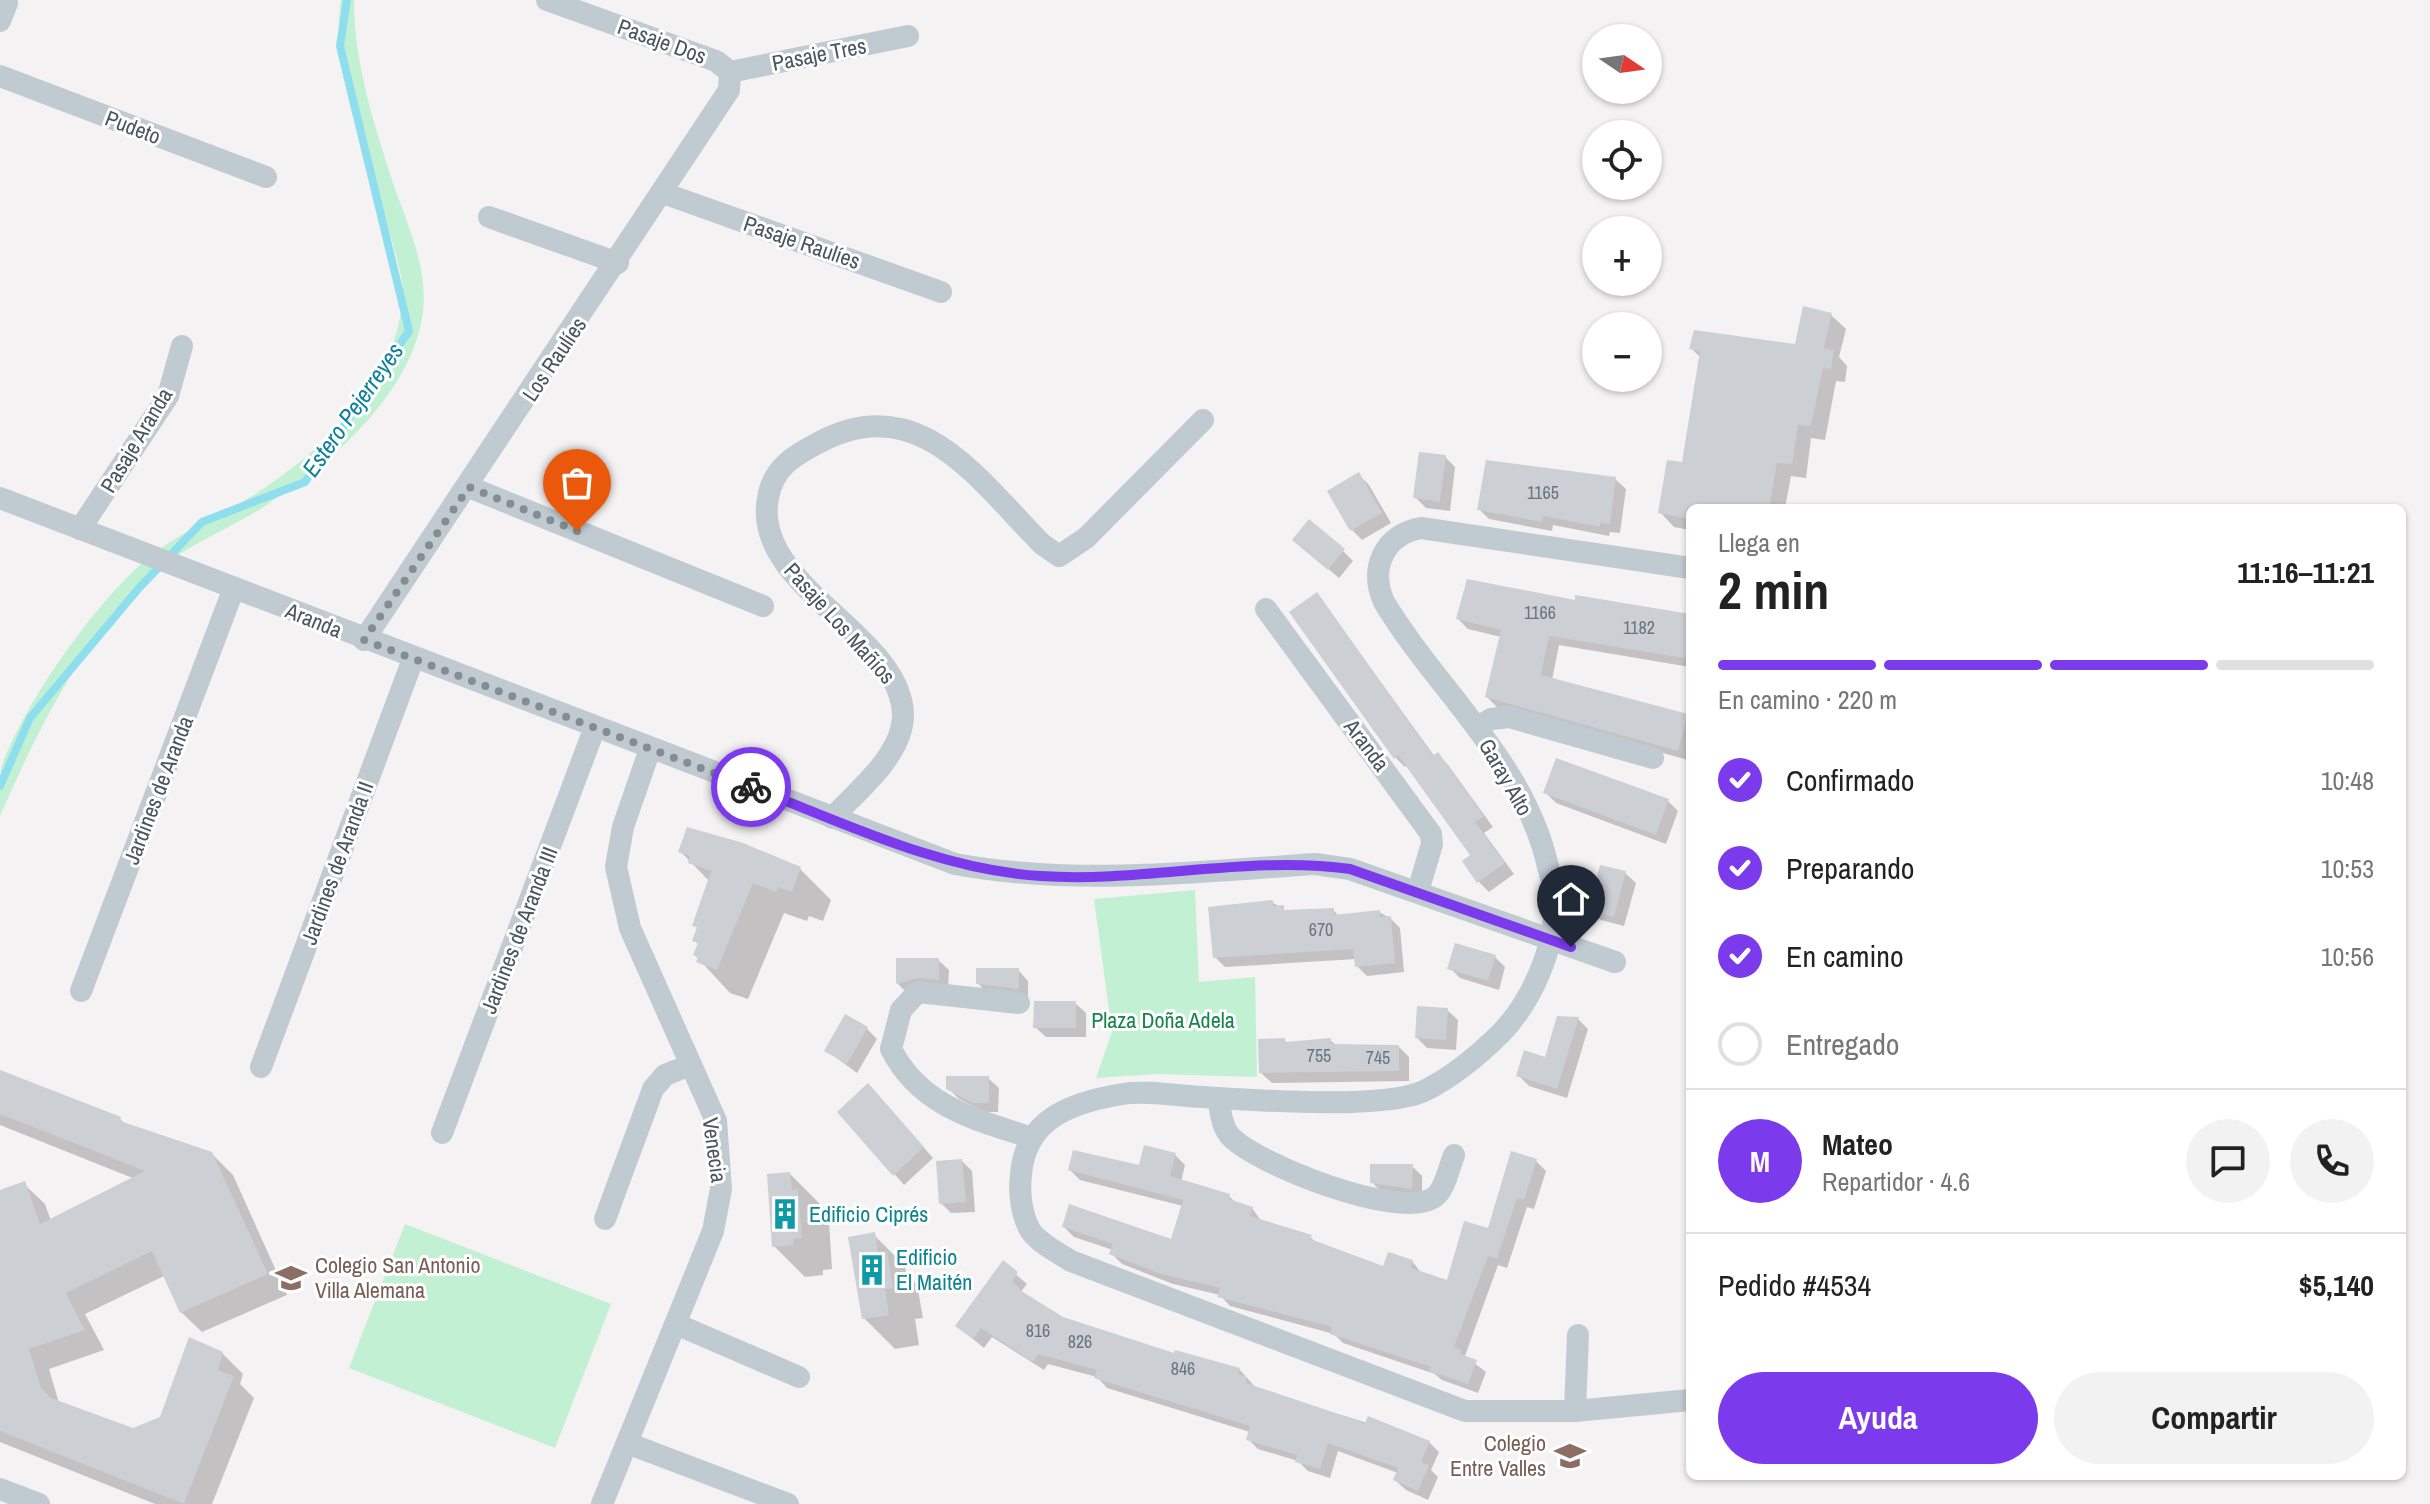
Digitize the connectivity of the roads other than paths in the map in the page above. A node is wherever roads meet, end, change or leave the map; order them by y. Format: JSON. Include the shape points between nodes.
{"nodes":[{"id":1,"x":547,"y":0,"type":"edge"},
{"id":2,"x":908,"y":36,"type":"dead end"},
{"id":3,"x":730,"y":72,"type":"junction"},
{"id":4,"x":0,"y":76,"type":"edge"},
{"id":5,"x":266,"y":177,"type":"dead end"},
{"id":6,"x":663,"y":193,"type":"junction"},
{"id":7,"x":489,"y":217,"type":"dead end"},
{"id":8,"x":618,"y":263,"type":"junction"},
{"id":9,"x":941,"y":292,"type":"dead end"},
{"id":10,"x":182,"y":346,"type":"dead end"},
{"id":11,"x":1203,"y":420,"type":"dead end"},
{"id":12,"x":469,"y":487,"type":"junction"},
{"id":13,"x":0,"y":498,"type":"edge"},
{"id":14,"x":80,"y":529,"type":"junction"},
{"id":15,"x":1686,"y":567,"type":"edge"},
{"id":16,"x":234,"y":588,"type":"junction"},
{"id":17,"x":763,"y":606,"type":"dead end"},
{"id":18,"x":1266,"y":609,"type":"dead end"},
{"id":19,"x":364,"y":640,"type":"junction"},
{"id":20,"x":413,"y":659,"type":"junction"},
{"id":21,"x":595,"y":727,"type":"junction"},
{"id":22,"x":1478,"y":727,"type":"junction"},
{"id":23,"x":650,"y":749,"type":"junction"},
{"id":24,"x":1653,"y":758,"type":"dead end"},
{"id":25,"x":832,"y":818,"type":"junction"},
{"id":26,"x":1418,"y":891,"type":"junction"},
{"id":27,"x":1550,"y":940,"type":"junction"},
{"id":28,"x":1615,"y":962,"type":"dead end"},
{"id":29,"x":81,"y":991,"type":"dead end"},
{"id":30,"x":1019,"y":1003,"type":"dead end"},
{"id":31,"x":690,"y":1065,"type":"junction"},
{"id":32,"x":261,"y":1067,"type":"dead end"},
{"id":33,"x":1218,"y":1098,"type":"junction"},
{"id":34,"x":442,"y":1133,"type":"dead end"},
{"id":35,"x":1029,"y":1137,"type":"junction"},
{"id":36,"x":1454,"y":1155,"type":"dead end"},
{"id":37,"x":605,"y":1219,"type":"dead end"},
{"id":38,"x":676,"y":1324,"type":"junction"},
{"id":39,"x":1578,"y":1335,"type":"dead end"},
{"id":40,"x":799,"y":1377,"type":"dead end"},
{"id":41,"x":1686,"y":1400,"type":"edge"},
{"id":42,"x":1575,"y":1411,"type":"junction"},
{"id":43,"x":627,"y":1443,"type":"junction"},
{"id":44,"x":0,"y":1489,"type":"edge"},
{"id":45,"x":39,"y":1504,"type":"edge"},
{"id":46,"x":602,"y":1504,"type":"edge"},
{"id":47,"x":788,"y":1504,"type":"edge"}],
"edges":[{"from":1,"to":3,"type":"street","name":"Pasaje Dos","via":[[716,61]]},
{"from":2,"to":3,"type":"street","name":"Pasaje Tres"},
{"from":3,"to":6,"type":"street","name":"Los Raulíes","via":[[729,90]]},
{"from":4,"to":5,"type":"street","name":"Pudeto"},
{"from":6,"to":8,"type":"street","name":"Los Raulíes"},
{"from":6,"to":9,"type":"street","name":"Pasaje Raulíes"},
{"from":7,"to":8,"type":"street"},
{"from":8,"to":12,"type":"street","name":"Los Raulíes"},
{"from":10,"to":14,"type":"street","name":"Pasaje Aranda","via":[[168,396]]},
{"from":11,"to":25,"type":"street","name":"Pasaje Los Mañíos","via":[[1086,538],[1059,556],[946,448],[919,433],[894,425],[841,430],[785,462],[767,499],[768,527],[777,554],[885,668],[899,690],[903,718],[891,753]]},
{"from":12,"to":17,"type":"street"},
{"from":12,"to":19,"type":"street","name":"Los Raulíes"},
{"from":13,"to":14,"type":"street","name":"Aranda"},
{"from":14,"to":16,"type":"street","name":"Aranda"},
{"from":15,"to":22,"type":"street","name":"Garay Alto","via":[[1421,528],[1394,538],[1382,556],[1378,588],[1392,615]]},
{"from":16,"to":19,"type":"street","name":"Aranda"},
{"from":16,"to":29,"type":"street","name":"Jardines de Aranda"},
{"from":18,"to":26,"type":"street","name":"Aranda","via":[[1423,820],[1432,844]]},
{"from":19,"to":20,"type":"street","name":"Aranda"},
{"from":20,"to":21,"type":"street","name":"Aranda"},
{"from":20,"to":32,"type":"street","name":"Jardines de Aranda II"},
{"from":21,"to":23,"type":"street","name":"Aranda"},
{"from":21,"to":34,"type":"street","name":"Jardines de Aranda III"},
{"from":22,"to":24,"type":"street","via":[[1509,717]]},
{"from":22,"to":27,"type":"street","name":"Garay Alto","via":[[1522,796],[1544,849],[1556,900]]},
{"from":23,"to":25,"type":"street","name":"Aranda"},
{"from":23,"to":31,"type":"street","name":"Venecia","via":[[623,827],[616,867],[630,928]]},
{"from":25,"to":26,"type":"street","name":"Aranda","via":[[955,864],[997,872],[1100,878],[1315,864],[1350,869]]},
{"from":26,"to":27,"type":"street","name":"Aranda"},
{"from":27,"to":28,"type":"street","name":"Aranda"},
{"from":27,"to":33,"type":"street","name":"Garay Alto","via":[[1514,1020],[1471,1063],[1421,1092],[1363,1102]]},
{"from":30,"to":35,"type":"street","via":[[918,992],[901,1010],[891,1049],[942,1107]]},
{"from":31,"to":37,"type":"street","via":[[665,1075],[653,1089]]},
{"from":31,"to":38,"type":"street","name":"Venecia","via":[[716,1121],[721,1189],[713,1231]]},
{"from":33,"to":35,"type":"street","name":"Garay Alto","via":[[1127,1093],[1084,1102],[1043,1123]]},
{"from":33,"to":36,"type":"street","via":[[1222,1124],[1240,1144],[1285,1167],[1380,1201],[1431,1200]]},
{"from":35,"to":42,"type":"street","via":[[1019,1191],[1029,1230],[1071,1261],[1465,1411]]},
{"from":38,"to":40,"type":"street"},
{"from":38,"to":43,"type":"street","name":"Venecia"},
{"from":39,"to":42,"type":"street"},
{"from":41,"to":42,"type":"street"},
{"from":43,"to":46,"type":"street","name":"Venecia"},
{"from":43,"to":47,"type":"street"},
{"from":44,"to":45,"type":"street"}]}
